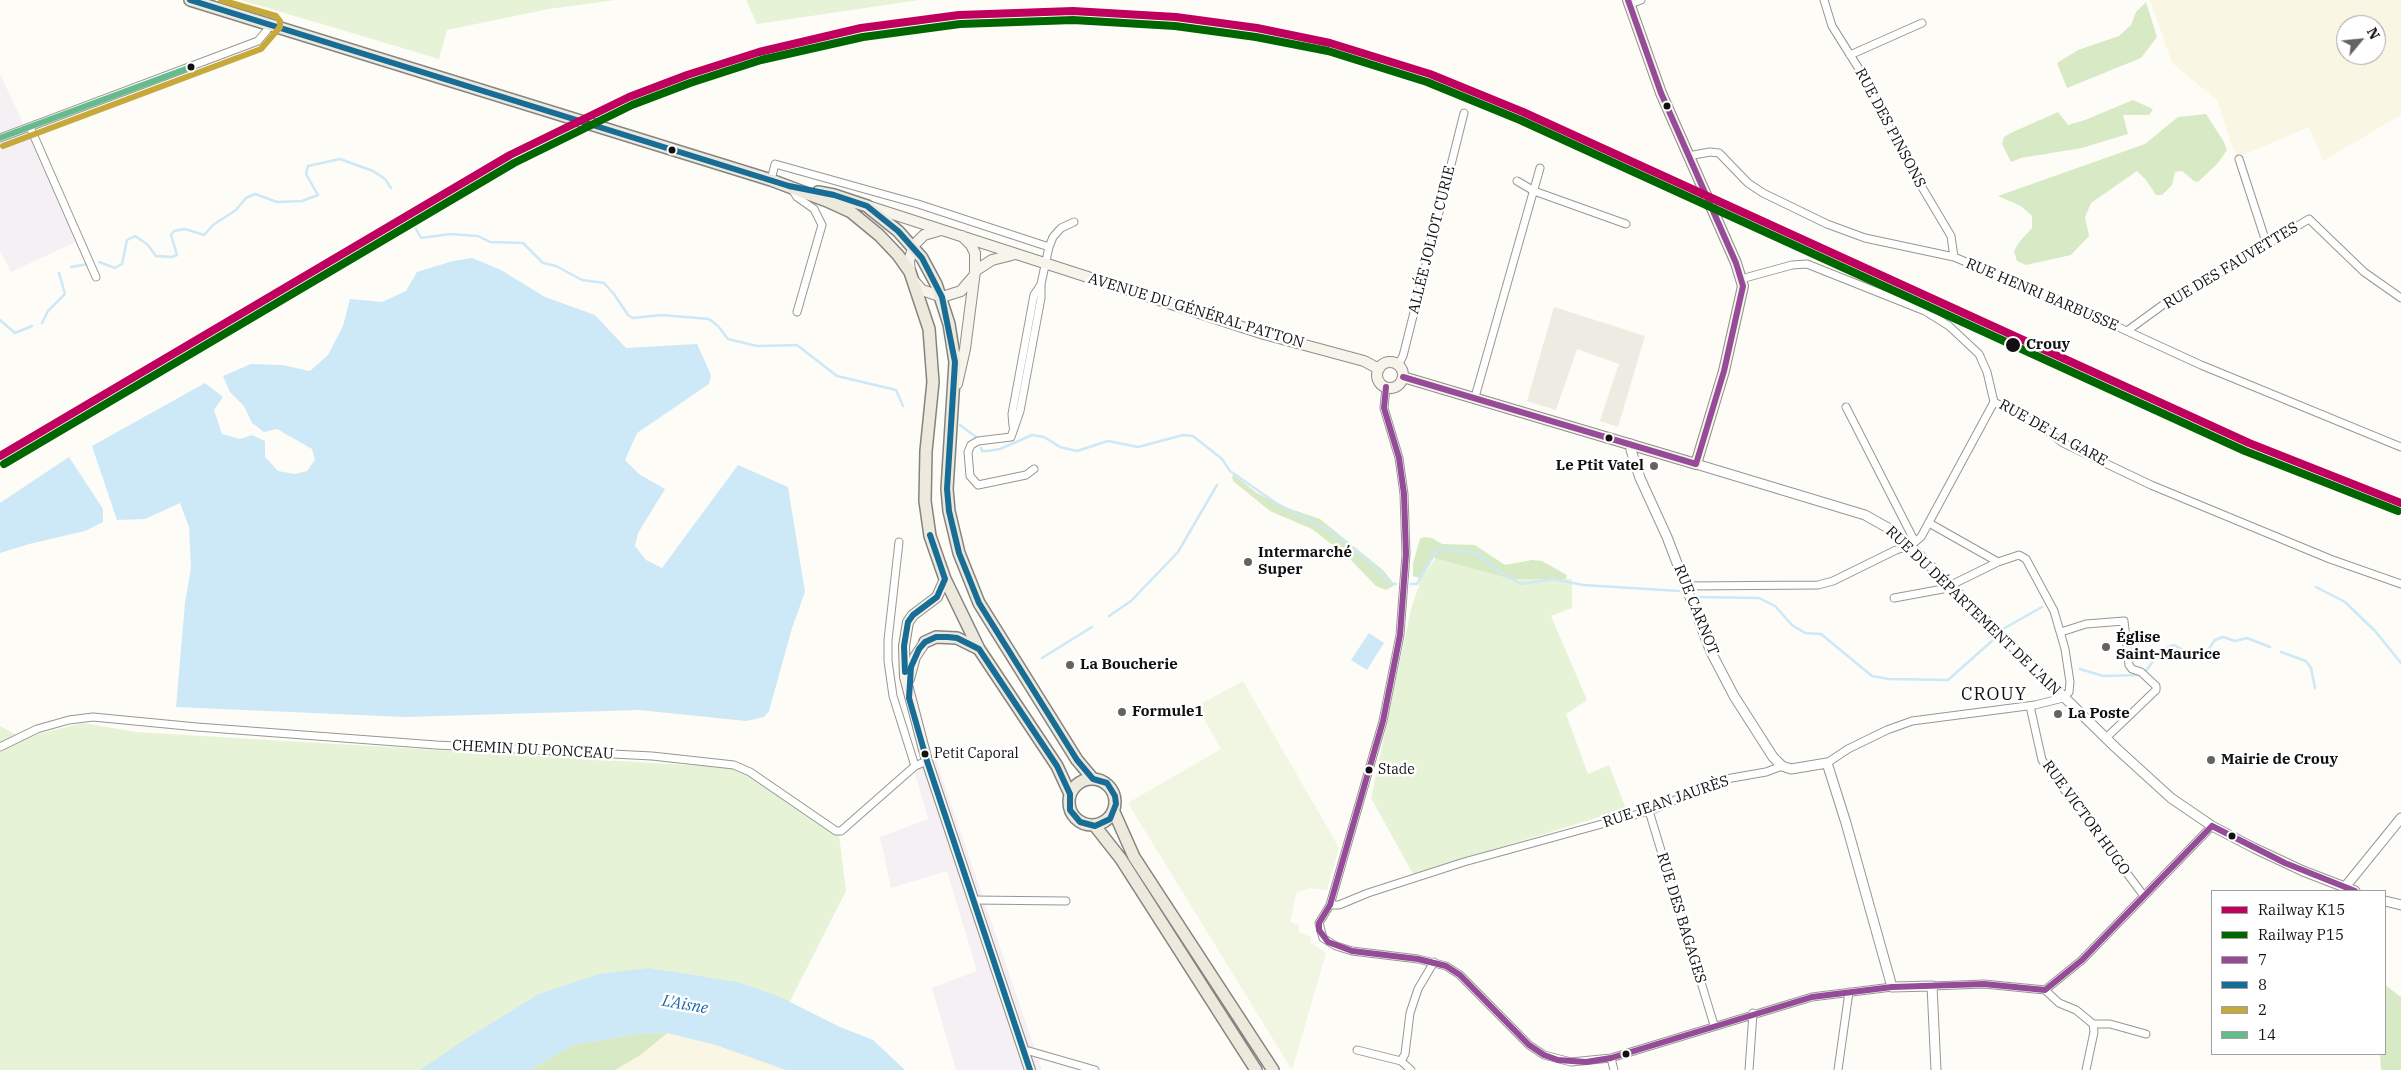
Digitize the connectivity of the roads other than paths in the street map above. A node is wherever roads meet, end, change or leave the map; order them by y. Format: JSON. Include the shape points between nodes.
{"nodes":[{"id":1,"x":190,"y":0,"type":"edge"},
{"id":2,"x":1642,"y":0,"type":"edge"},
{"id":3,"x":1824,"y":0,"type":"edge"},
{"id":4,"x":1629,"y":2,"type":"edge"},
{"id":5,"x":1922,"y":23,"type":"dead end"},
{"id":6,"x":272,"y":24,"type":"junction"},
{"id":7,"x":1850,"y":55,"type":"junction"},
{"id":8,"x":1464,"y":113,"type":"dead end"},
{"id":9,"x":30,"y":127,"type":"junction"},
{"id":10,"x":0,"y":138,"type":"edge"},
{"id":11,"x":1688,"y":156,"type":"junction"},
{"id":12,"x":2239,"y":160,"type":"dead end"},
{"id":13,"x":1540,"y":168,"type":"dead end"},
{"id":14,"x":771,"y":180,"type":"junction"},
{"id":15,"x":1517,"y":181,"type":"dead end"},
{"id":16,"x":789,"y":186,"type":"junction"},
{"id":17,"x":1534,"y":191,"type":"junction"},
{"id":18,"x":867,"y":206,"type":"junction"},
{"id":19,"x":1074,"y":222,"type":"dead end"},
{"id":20,"x":1626,"y":224,"type":"dead end"},
{"id":21,"x":942,"y":230,"type":"junction"},
{"id":22,"x":960,"y":235,"type":"junction"},
{"id":23,"x":2267,"y":245,"type":"junction"},
{"id":24,"x":913,"y":247,"type":"junction"},
{"id":25,"x":1049,"y":247,"type":"junction"},
{"id":26,"x":1012,"y":254,"type":"junction"},
{"id":27,"x":1954,"y":257,"type":"junction"},
{"id":28,"x":1045,"y":264,"type":"junction"},
{"id":29,"x":974,"y":274,"type":"junction"},
{"id":30,"x":912,"y":276,"type":"junction"},
{"id":31,"x":96,"y":277,"type":"dead end"},
{"id":32,"x":1742,"y":279,"type":"junction"},
{"id":33,"x":942,"y":297,"type":"junction"},
{"id":34,"x":2401,"y":298,"type":"edge"},
{"id":35,"x":798,"y":312,"type":"dead end"},
{"id":36,"x":2127,"y":331,"type":"junction"},
{"id":37,"x":1398,"y":365,"type":"junction"},
{"id":38,"x":1379,"y":369,"type":"junction"},
{"id":39,"x":1403,"y":377,"type":"junction"},
{"id":40,"x":1386,"y":387,"type":"junction"},
{"id":41,"x":1475,"y":397,"type":"junction"},
{"id":42,"x":954,"y":402,"type":"junction"},
{"id":43,"x":1994,"y":402,"type":"junction"},
{"id":44,"x":1846,"y":407,"type":"dead end"},
{"id":45,"x":1631,"y":444,"type":"junction"},
{"id":46,"x":2401,"y":447,"type":"edge"},
{"id":47,"x":1696,"y":464,"type":"junction"},
{"id":48,"x":1034,"y":469,"type":"dead end"},
{"id":49,"x":1928,"y":523,"type":"junction"},
{"id":50,"x":899,"y":542,"type":"dead end"},
{"id":51,"x":1912,"y":544,"type":"junction"},
{"id":52,"x":1998,"y":562,"type":"junction"},
{"id":53,"x":945,"y":579,"type":"junction"},
{"id":54,"x":2401,"y":584,"type":"edge"},
{"id":55,"x":1686,"y":586,"type":"junction"},
{"id":56,"x":1950,"y":586,"type":"junction"},
{"id":57,"x":1894,"y":598,"type":"dead end"},
{"id":58,"x":2061,"y":632,"type":"junction"},
{"id":59,"x":926,"y":642,"type":"joint"},
{"id":60,"x":979,"y":649,"type":"junction"},
{"id":61,"x":909,"y":698,"type":"junction"},
{"id":62,"x":2063,"y":698,"type":"junction"},
{"id":63,"x":2030,"y":706,"type":"junction"},
{"id":64,"x":2106,"y":738,"type":"junction"},
{"id":65,"x":0,"y":747,"type":"edge"},
{"id":66,"x":927,"y":761,"type":"junction"},
{"id":67,"x":1827,"y":763,"type":"junction"},
{"id":68,"x":915,"y":766,"type":"junction"},
{"id":69,"x":1782,"y":766,"type":"junction"},
{"id":70,"x":1093,"y":779,"type":"junction"},
{"id":71,"x":1070,"y":794,"type":"junction"},
{"id":72,"x":1648,"y":811,"type":"junction"},
{"id":73,"x":1114,"y":812,"type":"junction"},
{"id":74,"x":2401,"y":818,"type":"edge"},
{"id":75,"x":1095,"y":826,"type":"junction"},
{"id":76,"x":2212,"y":826,"type":"junction"},
{"id":77,"x":2345,"y":887,"type":"junction"},
{"id":78,"x":2352,"y":890,"type":"edge"},
{"id":79,"x":2144,"y":896,"type":"junction"},
{"id":80,"x":973,"y":900,"type":"junction"},
{"id":81,"x":1066,"y":901,"type":"dead end"},
{"id":82,"x":2386,"y":901,"type":"edge"},
{"id":83,"x":1330,"y":905,"type":"junction"},
{"id":84,"x":2401,"y":905,"type":"edge"},
{"id":85,"x":1434,"y":962,"type":"junction"},
{"id":86,"x":1932,"y":986,"type":"junction"},
{"id":87,"x":1892,"y":987,"type":"junction"},
{"id":88,"x":2045,"y":990,"type":"junction"},
{"id":89,"x":1849,"y":992,"type":"junction"},
{"id":90,"x":1753,"y":1013,"type":"junction"},
{"id":91,"x":2093,"y":1024,"type":"junction"},
{"id":92,"x":1714,"y":1025,"type":"junction"},
{"id":93,"x":2146,"y":1034,"type":"dead end"},
{"id":94,"x":1357,"y":1050,"type":"dead end"},
{"id":95,"x":1024,"y":1053,"type":"junction"},
{"id":96,"x":1611,"y":1058,"type":"junction"},
{"id":97,"x":1401,"y":1061,"type":"junction"},
{"id":98,"x":1030,"y":1070,"type":"edge"},
{"id":99,"x":1095,"y":1070,"type":"edge"},
{"id":100,"x":1256,"y":1070,"type":"edge"},
{"id":101,"x":1273,"y":1070,"type":"edge"},
{"id":102,"x":1411,"y":1070,"type":"edge"},
{"id":103,"x":1614,"y":1070,"type":"edge"},
{"id":104,"x":1749,"y":1070,"type":"edge"},
{"id":105,"x":1838,"y":1070,"type":"edge"},
{"id":106,"x":1936,"y":1070,"type":"edge"},
{"id":107,"x":2086,"y":1070,"type":"edge"}],
"edges":[{"from":1,"to":6,"type":"main road"},
{"from":2,"to":4,"type":"street"},
{"from":3,"to":7,"type":"street","name":"RUE DES PINSONS","via":[[1832,26]]},
{"from":4,"to":11,"type":"main road","via":[[1655,77]]},
{"from":5,"to":7,"type":"street"},
{"from":6,"to":9,"type":"street","via":[[258,41]]},
{"from":6,"to":14,"type":"main road"},
{"from":7,"to":27,"type":"street","name":"RUE DES PINSONS","via":[[1950,236]]},
{"from":8,"to":37,"type":"street","name":"ALLÉE JOLIOT CURIE","via":[[1403,356]]},
{"from":9,"to":10,"type":"street"},
{"from":9,"to":31,"type":"street"},
{"from":11,"to":27,"type":"street","name":"RUE HENRI BARBUSSE","via":[[1718,153],[1755,188],[1771,198],[1865,238]]},
{"from":11,"to":32,"type":"main road"},
{"from":12,"to":23,"type":"street"},
{"from":13,"to":17,"type":"street"},
{"from":14,"to":16,"type":"main road"},
{"from":14,"to":25,"type":"street","via":[[775,164],[918,204]]},
{"from":15,"to":17,"type":"street"},
{"from":16,"to":18,"type":"main road"},
{"from":16,"to":30,"type":"main road","via":[[851,212],[891,247]]},
{"from":16,"to":35,"type":"street","via":[[797,197],[814,209],[822,225]]},
{"from":17,"to":20,"type":"street"},
{"from":17,"to":41,"type":"street"},
{"from":18,"to":21,"type":"main road"},
{"from":18,"to":24,"type":"main road"},
{"from":19,"to":25,"type":"street","via":[[1061,228]]},
{"from":21,"to":22,"type":"main road"},
{"from":21,"to":24,"type":"main road","via":[[924,235]]},
{"from":22,"to":26,"type":"main road","name":"AVENUE DU GÉNÉRAL PATTON"},
{"from":22,"to":29,"type":"main road","via":[[971,245],[974,253]]},
{"from":23,"to":34,"type":"street","name":"RUE DES FAUVETTES","via":[[2309,219],[2364,272]]},
{"from":23,"to":36,"type":"street","name":"RUE DES FAUVETTES","via":[[2194,288],[2182,291]]},
{"from":24,"to":30,"type":"main road","via":[[909,261]]},
{"from":24,"to":33,"type":"main road"},
{"from":25,"to":28,"type":"street"},
{"from":26,"to":28,"type":"main road","name":"AVENUE DU GÉNÉRAL PATTON"},
{"from":26,"to":29,"type":"main road","via":[[992,260]]},
{"from":27,"to":36,"type":"street","name":"RUE HENRI BARBUSSE"},
{"from":28,"to":38,"type":"main road","name":"AVENUE DU GÉNÉRAL PATTON","via":[[1264,334],[1364,361]]},
{"from":28,"to":48,"type":"street","via":[[1041,284],[1034,295],[1012,414],[1011,437],[978,441],[968,452],[970,476],[978,485],[1026,475]]},
{"from":29,"to":33,"type":"main road","via":[[961,291]]},
{"from":29,"to":42,"type":"main road","via":[[965,349]]},
{"from":30,"to":33,"type":"main road","via":[[922,290]]},
{"from":30,"to":53,"type":"main road","via":[[929,329],[933,362],[925,477],[927,521]]},
{"from":32,"to":43,"type":"street","name":"RUE DE LA GARE","via":[[1792,265],[1808,264],[1926,311],[1949,326],[1979,354],[1988,372]]},
{"from":32,"to":47,"type":"main road","via":[[1742,296],[1724,371]]},
{"from":33,"to":42,"type":"main road","via":[[954,362]]},
{"from":36,"to":46,"type":"street","name":"RUE HENRI BARBUSSE","via":[[2200,365]]},
{"from":37,"to":38,"type":"main road","via":[[1385,364]]},
{"from":37,"to":39,"type":"main road"},
{"from":38,"to":40,"type":"main road","via":[[1378,378]]},
{"from":39,"to":40,"type":"main road","via":[[1395,387]]},
{"from":39,"to":41,"type":"main road"},
{"from":40,"to":83,"type":"street","via":[[1384,408],[1399,458],[1404,494],[1406,554],[1400,634],[1383,721]]},
{"from":41,"to":45,"type":"main road"},
{"from":42,"to":70,"type":"main road","via":[[947,469],[948,510],[965,570],[979,604]]},
{"from":43,"to":49,"type":"street"},
{"from":43,"to":54,"type":"street","name":"RUE DE LA GARE","via":[[2063,442],[2151,485],[2330,559]]},
{"from":44,"to":51,"type":"street"},
{"from":45,"to":47,"type":"main road"},
{"from":45,"to":55,"type":"street","name":"RUE CARNOT","via":[[1635,464]]},
{"from":47,"to":51,"type":"street","name":"RUE DU DÉPARTEMENT DE L'AIN","via":[[1866,515]]},
{"from":49,"to":51,"type":"street","via":[[1921,537]]},
{"from":49,"to":52,"type":"street"},
{"from":50,"to":68,"type":"street","via":[[888,661],[893,696]]},
{"from":51,"to":55,"type":"street","via":[[1818,586]]},
{"from":51,"to":56,"type":"street","name":"RUE DU DÉPARTEMENT DE L'AIN"},
{"from":52,"to":56,"type":"street"},
{"from":52,"to":58,"type":"street","via":[[2019,556],[2026,559],[2054,611]]},
{"from":53,"to":60,"type":"main road"},
{"from":53,"to":61,"type":"main road","via":[[937,597],[908,622],[904,658]]},
{"from":55,"to":69,"type":"street","name":"RUE CARNOT","via":[[1711,652],[1734,696]]},
{"from":56,"to":57,"type":"street"},
{"from":56,"to":62,"type":"street","name":"RUE DU DÉPARTEMENT DE L'AIN"},
{"from":58,"to":62,"type":"street","via":[[2070,682],[2069,692]]},
{"from":58,"to":64,"type":"street","via":[[2086,624],[2124,622],[2129,665],[2155,683],[2156,690]]},
{"from":59,"to":60,"type":"main road","via":[[936,638],[957,638]]},
{"from":59,"to":61,"type":"main road","via":[[911,667]]},
{"from":60,"to":71,"type":"main road","via":[[1057,766]]},
{"from":61,"to":66,"type":"main road"},
{"from":62,"to":63,"type":"street","name":"RUE JEAN JAURÈS"},
{"from":62,"to":64,"type":"street","name":"RUE DU DÉPARTEMENT DE L'AIN"},
{"from":63,"to":67,"type":"street","name":"RUE JEAN JAURÈS","via":[[1912,721],[1848,748]]},
{"from":63,"to":79,"type":"street","name":"RUE VICTOR HUGO","via":[[2042,760]]},
{"from":64,"to":76,"type":"street","name":"RUE DU DÉPARTEMENT DE L'AIN","via":[[2155,785]]},
{"from":65,"to":68,"type":"street","name":"CHEMIN DU PONCEAU","via":[[37,729],[93,717],[436,745],[652,756],[734,765],[750,772],[836,831],[841,831]]},
{"from":66,"to":68,"type":"street","name":"CHEMIN DU PONCEAU"},
{"from":66,"to":80,"type":"main road"},
{"from":67,"to":69,"type":"street","name":"RUE JEAN JAURÈS","via":[[1791,769]]},
{"from":67,"to":87,"type":"street"},
{"from":69,"to":72,"type":"street","name":"RUE JEAN JAURÈS","via":[[1726,779]]},
{"from":70,"to":71,"type":"main road","via":[[1079,783]]},
{"from":70,"to":73,"type":"main road","via":[[1112,789],[1116,804]]},
{"from":71,"to":75,"type":"main road","via":[[1070,810],[1074,817]]},
{"from":72,"to":83,"type":"street","name":"RUE JEAN JAURÈS","via":[[1464,862],[1339,905]]},
{"from":72,"to":92,"type":"street","name":"RUE DES BAGAGES"},
{"from":73,"to":75,"type":"main road","via":[[1110,819]]},
{"from":73,"to":101,"type":"main road","via":[[1134,857]]},
{"from":74,"to":77,"type":"street"},
{"from":75,"to":100,"type":"main road","via":[[1121,859]]},
{"from":76,"to":77,"type":"street","name":"RUE DU DÉPARTEMENT DE L'AIN","via":[[2286,863]]},
{"from":76,"to":79,"type":"street"},
{"from":77,"to":78,"type":"street","name":"RUE DU DÉPARTEMENT DE L'AIN"},
{"from":79,"to":88,"type":"street","via":[[2082,960]]},
{"from":80,"to":81,"type":"street"},
{"from":80,"to":95,"type":"main road"},
{"from":82,"to":84,"type":"street"},
{"from":83,"to":85,"type":"street","via":[[1319,923],[1328,942],[1352,951]]},
{"from":85,"to":96,"type":"street","via":[[1460,975],[1544,1055],[1572,1062]]},
{"from":85,"to":97,"type":"street","via":[[1418,989]]},
{"from":86,"to":87,"type":"street"},
{"from":86,"to":88,"type":"street","via":[[1984,984]]},
{"from":86,"to":106,"type":"street"},
{"from":87,"to":89,"type":"street"},
{"from":88,"to":91,"type":"street","via":[[2060,1004],[2076,1010]]},
{"from":89,"to":90,"type":"street","via":[[1812,997]]},
{"from":89,"to":105,"type":"street"},
{"from":90,"to":92,"type":"street"},
{"from":90,"to":104,"type":"street"},
{"from":91,"to":93,"type":"street","via":[[2110,1024]]},
{"from":91,"to":107,"type":"street"},
{"from":92,"to":96,"type":"street"},
{"from":94,"to":97,"type":"street"},
{"from":95,"to":98,"type":"main road"},
{"from":95,"to":99,"type":"street","via":[[1029,1051]]},
{"from":96,"to":103,"type":"street"},
{"from":97,"to":102,"type":"street"}]}
